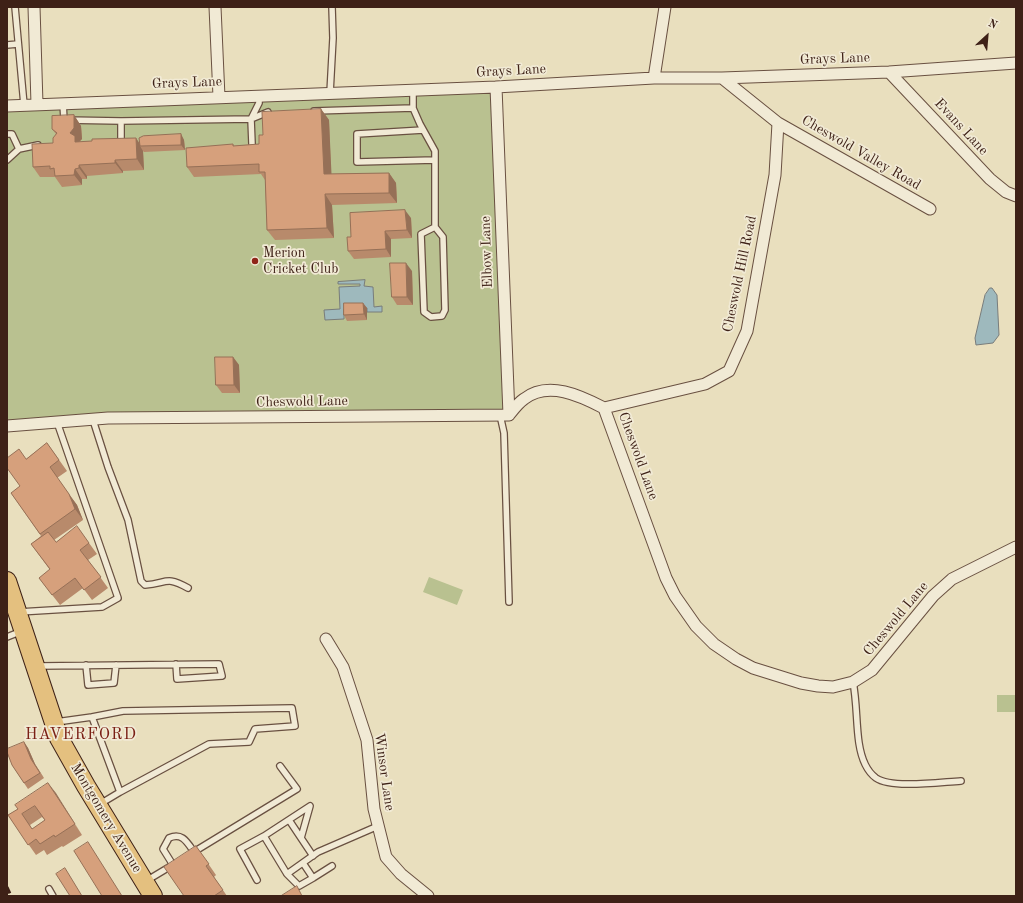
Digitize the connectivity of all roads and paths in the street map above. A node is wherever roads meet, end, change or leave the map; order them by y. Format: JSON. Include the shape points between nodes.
{"nodes":[{"id":1,"x":15,"y":7,"type":"edge"},
{"id":2,"x":34,"y":7,"type":"edge"},
{"id":3,"x":215,"y":7,"type":"edge"},
{"id":4,"x":332,"y":7,"type":"edge"},
{"id":5,"x":665,"y":7,"type":"edge"},
{"id":6,"x":18,"y":44,"type":"junction"},
{"id":7,"x":7,"y":45,"type":"edge"},
{"id":8,"x":1016,"y":63,"type":"edge"},
{"id":9,"x":889,"y":72,"type":"junction"},
{"id":10,"x":654,"y":78,"type":"junction"},
{"id":11,"x":722,"y":78,"type":"junction"},
{"id":12,"x":496,"y":88,"type":"junction"},
{"id":13,"x":413,"y":90,"type":"junction"},
{"id":14,"x":330,"y":93,"type":"junction"},
{"id":15,"x":259,"y":96,"type":"junction"},
{"id":16,"x":219,"y":97,"type":"junction"},
{"id":17,"x":63,"y":103,"type":"junction"},
{"id":18,"x":37,"y":104,"type":"junction"},
{"id":19,"x":24,"y":105,"type":"junction"},
{"id":20,"x":7,"y":106,"type":"edge"},
{"id":21,"x":414,"y":108,"type":"junction"},
{"id":22,"x":306,"y":111,"type":"edge"},
{"id":23,"x":276,"y":112,"type":"edge"},
{"id":24,"x":251,"y":118,"type":"junction"},
{"id":25,"x":121,"y":121,"type":"junction"},
{"id":26,"x":778,"y":123,"type":"junction"},
{"id":27,"x":423,"y":130,"type":"junction"},
{"id":28,"x":7,"y":134,"type":"edge"},
{"id":29,"x":113,"y":142,"type":"edge"},
{"id":30,"x":252,"y":144,"type":"edge"},
{"id":31,"x":44,"y":145,"type":"edge"},
{"id":32,"x":19,"y":149,"type":"junction"},
{"id":33,"x":7,"y":160,"type":"edge"},
{"id":34,"x":435,"y":160,"type":"junction"},
{"id":35,"x":1016,"y":196,"type":"edge"},
{"id":36,"x":930,"y":209,"type":"dead end"},
{"id":37,"x":435,"y":227,"type":"junction"},
{"id":38,"x":604,"y":408,"type":"junction"},
{"id":39,"x":504,"y":415,"type":"junction"},
{"id":40,"x":93,"y":420,"type":"junction"},
{"id":41,"x":57,"y":422,"type":"junction"},
{"id":42,"x":7,"y":426,"type":"edge"},
{"id":43,"x":1016,"y":547,"type":"edge"},
{"id":44,"x":7,"y":581,"type":"edge"},
{"id":45,"x":188,"y":588,"type":"dead end"},
{"id":46,"x":509,"y":602,"type":"dead end"},
{"id":47,"x":17,"y":612,"type":"junction"},
{"id":48,"x":15,"y":634,"type":"edge"},
{"id":49,"x":326,"y":639,"type":"dead end"},
{"id":50,"x":176,"y":664,"type":"junction"},
{"id":51,"x":86,"y":665,"type":"junction"},
{"id":52,"x":116,"y":665,"type":"junction"},
{"id":53,"x":34,"y":666,"type":"junction"},
{"id":54,"x":853,"y":682,"type":"junction"},
{"id":55,"x":92,"y":717,"type":"junction"},
{"id":56,"x":54,"y":722,"type":"junction"},
{"id":57,"x":280,"y":766,"type":"dead end"},
{"id":58,"x":961,"y":781,"type":"dead end"},
{"id":59,"x":120,"y":792,"type":"junction"},
{"id":60,"x":98,"y":806,"type":"junction"},
{"id":61,"x":288,"y":820,"type":"junction"},
{"id":62,"x":378,"y":826,"type":"junction"},
{"id":63,"x":264,"y":836,"type":"junction"},
{"id":64,"x":301,"y":838,"type":"junction"},
{"id":65,"x":194,"y":852,"type":"junction"},
{"id":66,"x":313,"y":856,"type":"junction"},
{"id":67,"x":178,"y":861,"type":"junction"},
{"id":68,"x":303,"y":863,"type":"junction"},
{"id":69,"x":332,"y":866,"type":"dead end"},
{"id":70,"x":287,"y":874,"type":"junction"},
{"id":71,"x":313,"y":878,"type":"junction"},
{"id":72,"x":257,"y":880,"type":"dead end"},
{"id":73,"x":49,"y":889,"type":"dead end"},
{"id":74,"x":148,"y":889,"type":"edge"},
{"id":75,"x":53,"y":896,"type":"edge"},
{"id":76,"x":428,"y":896,"type":"edge"}],
"edges":[{"from":1,"to":6,"type":"lane"},
{"from":2,"to":18,"type":"street"},
{"from":3,"to":16,"type":"street"},
{"from":4,"to":14,"type":"lane"},
{"from":5,"to":10,"type":"street"},
{"from":6,"to":7,"type":"lane"},
{"from":6,"to":19,"type":"lane"},
{"from":8,"to":9,"type":"street","name":"Grays Lane"},
{"from":9,"to":11,"type":"street","name":"Grays Lane"},
{"from":9,"to":35,"type":"street","name":"Evans Lane","via":[[990,179],[1006,192]]},
{"from":10,"to":11,"type":"street","name":"Grays Lane"},
{"from":10,"to":12,"type":"street","name":"Grays Lane"},
{"from":11,"to":26,"type":"street"},
{"from":12,"to":13,"type":"street","name":"Grays Lane"},
{"from":12,"to":39,"type":"street","name":"Elbow Lane"},
{"from":13,"to":14,"type":"street","name":"Grays Lane"},
{"from":13,"to":21,"type":"lane"},
{"from":14,"to":15,"type":"street","name":"Grays Lane"},
{"from":15,"to":16,"type":"street","name":"Grays Lane"},
{"from":15,"to":24,"type":"lane","via":[[259,103]]},
{"from":16,"to":17,"type":"street","name":"Grays Lane"},
{"from":17,"to":18,"type":"street","name":"Grays Lane"},
{"from":17,"to":25,"type":"lane","via":[[64,120]]},
{"from":18,"to":19,"type":"street","name":"Grays Lane"},
{"from":19,"to":20,"type":"street","name":"Grays Lane"},
{"from":21,"to":22,"type":"lane"},
{"from":21,"to":27,"type":"lane"},
{"from":23,"to":24,"type":"lane"},
{"from":24,"to":25,"type":"lane"},
{"from":24,"to":30,"type":"lane"},
{"from":25,"to":29,"type":"lane","via":[[121,142]]},
{"from":26,"to":36,"type":"street","name":"Cheswold Valley Road"},
{"from":26,"to":38,"type":"street","name":"Cheswold Hill Road","via":[[775,175],[746,331],[728,371],[705,384]]},
{"from":27,"to":34,"type":"lane","via":[[435,151]]},
{"from":27,"to":34,"type":"lane","via":[[357,134],[357,162]]},
{"from":28,"to":32,"type":"lane","via":[[12,134]]},
{"from":31,"to":32,"type":"lane"},
{"from":32,"to":33,"type":"lane"},
{"from":34,"to":37,"type":"lane"},
{"from":37,"to":37,"type":"lane","via":[[421,234],[424,312],[432,317],[442,316],[445,310],[443,237]]},
{"from":38,"to":39,"type":"street","name":"Cheswold Lane","via":[[572,393],[539,391]]},
{"from":38,"to":54,"type":"street","name":"Cheswold Lane","via":[[666,578],[696,626],[714,644],[754,668],[818,686],[833,687]]},
{"from":39,"to":40,"type":"street","name":"Cheswold Lane"},
{"from":39,"to":46,"type":"lane"},
{"from":40,"to":41,"type":"street","name":"Cheswold Lane"},
{"from":40,"to":45,"type":"lane","via":[[128,520],[141,581],[145,585],[152,585],[164,580],[174,580]]},
{"from":41,"to":42,"type":"street","name":"Cheswold Lane"},
{"from":41,"to":47,"type":"lane","via":[[118,598],[102,607]]},
{"from":43,"to":54,"type":"street","name":"Cheswold Lane","via":[[952,579],[933,596],[872,670]]},
{"from":44,"to":47,"type":"main road","name":"Montgomery Avenue"},
{"from":47,"to":48,"type":"main road","name":"Montgomery Avenue"},
{"from":48,"to":53,"type":"main road","name":"Montgomery Avenue"},
{"from":49,"to":62,"type":"street","name":"Winsor Lane","via":[[343,667],[367,740]]},
{"from":50,"to":50,"type":"lane","via":[[219,664],[222,676],[176,679]]},
{"from":50,"to":52,"type":"lane"},
{"from":51,"to":52,"type":"lane"},
{"from":51,"to":52,"type":"lane","via":[[88,685],[114,683]]},
{"from":51,"to":53,"type":"lane"},
{"from":53,"to":56,"type":"main road","name":"Montgomery Avenue"},
{"from":54,"to":58,"type":"lane","via":[[863,760],[877,779],[894,784]]},
{"from":55,"to":56,"type":"lane"},
{"from":55,"to":59,"type":"lane"},
{"from":55,"to":59,"type":"lane","via":[[123,711],[292,708],[295,726],[255,729],[249,742],[209,744]]},
{"from":56,"to":60,"type":"main road","name":"Montgomery Avenue","via":[[59,738]]},
{"from":57,"to":65,"type":"lane","via":[[297,789]]},
{"from":59,"to":60,"type":"lane"},
{"from":60,"to":74,"type":"main road","name":"Montgomery Avenue"},
{"from":61,"to":63,"type":"lane"},
{"from":61,"to":64,"type":"lane"},
{"from":61,"to":64,"type":"lane","via":[[310,806]]},
{"from":62,"to":66,"type":"lane"},
{"from":62,"to":76,"type":"street","name":"Winsor Lane","via":[[386,857],[401,874]]},
{"from":63,"to":70,"type":"lane"},
{"from":63,"to":72,"type":"lane","via":[[240,849]]},
{"from":64,"to":66,"type":"lane"},
{"from":65,"to":67,"type":"lane"},
{"from":65,"to":67,"type":"lane","via":[[182,837],[169,838],[164,848]]},
{"from":66,"to":68,"type":"lane"},
{"from":67,"to":74,"type":"lane"},
{"from":68,"to":70,"type":"lane"},
{"from":68,"to":71,"type":"lane"},
{"from":69,"to":71,"type":"lane"},
{"from":70,"to":71,"type":"lane","via":[[299,886]]},
{"from":73,"to":75,"type":"lane"}]}
